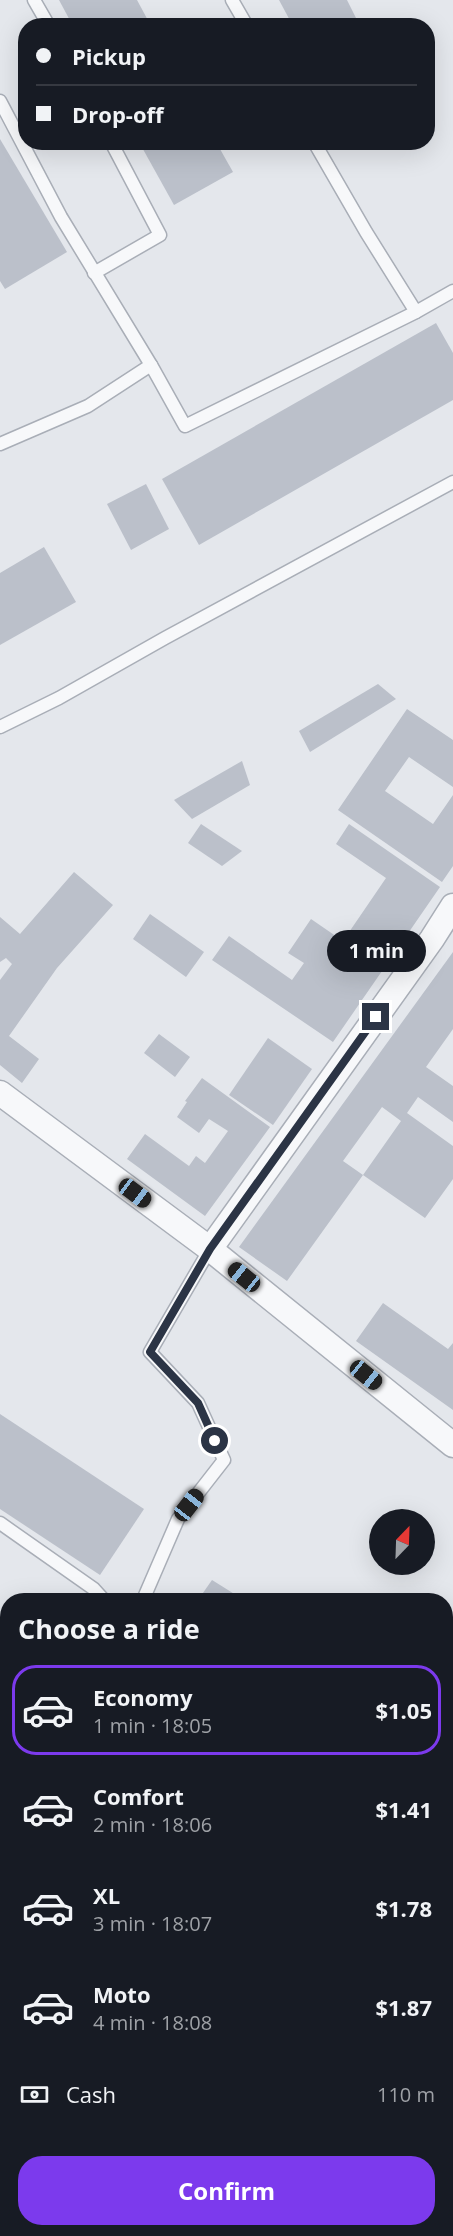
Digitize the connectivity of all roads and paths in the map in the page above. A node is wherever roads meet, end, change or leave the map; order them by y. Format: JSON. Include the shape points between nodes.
{"nodes":[{"id":1,"x":34,"y":0,"type":"edge"},
{"id":2,"x":232,"y":0,"type":"edge"},
{"id":3,"x":44,"y":18,"type":"edge"},
{"id":4,"x":242,"y":18,"type":"edge"},
{"id":5,"x":0,"y":101,"type":"edge"},
{"id":6,"x":18,"y":135,"type":"edge"},
{"id":7,"x":26,"y":150,"type":"edge"},
{"id":8,"x":115,"y":150,"type":"edge"},
{"id":9,"x":319,"y":150,"type":"edge"},
{"id":10,"x":94,"y":273,"type":"junction"},
{"id":11,"x":453,"y":291,"type":"edge"},
{"id":12,"x":416,"y":312,"type":"junction"},
{"id":13,"x":151,"y":365,"type":"junction"},
{"id":14,"x":0,"y":444,"type":"edge"},
{"id":15,"x":453,"y":482,"type":"edge"},
{"id":16,"x":0,"y":727,"type":"edge"},
{"id":17,"x":453,"y":906,"type":"edge"},
{"id":18,"x":1,"y":1096,"type":"edge"},
{"id":19,"x":210,"y":1249,"type":"junction"},
{"id":20,"x":453,"y":1444,"type":"edge"},
{"id":21,"x":0,"y":1523,"type":"edge"},
{"id":22,"x":98,"y":1593,"type":"edge"},
{"id":23,"x":146,"y":1593,"type":"edge"}],
"edges":[{"from":1,"to":3,"type":"lane"},
{"from":2,"to":4,"type":"lane"},
{"from":5,"to":6,"type":"lane"},
{"from":7,"to":10,"type":"lane"},
{"from":8,"to":10,"type":"lane","via":[[160,236]]},
{"from":9,"to":12,"type":"lane"},
{"from":10,"to":13,"type":"lane"},
{"from":11,"to":12,"type":"lane"},
{"from":12,"to":13,"type":"lane","via":[[185,426]]},
{"from":13,"to":14,"type":"lane","via":[[88,406]]},
{"from":15,"to":16,"type":"lane"},
{"from":17,"to":19,"type":"street"},
{"from":18,"to":19,"type":"street"},
{"from":19,"to":20,"type":"street"},
{"from":19,"to":23,"type":"lane","via":[[150,1352],[198,1403],[224,1460],[177,1520]]},
{"from":21,"to":22,"type":"lane"}]}
